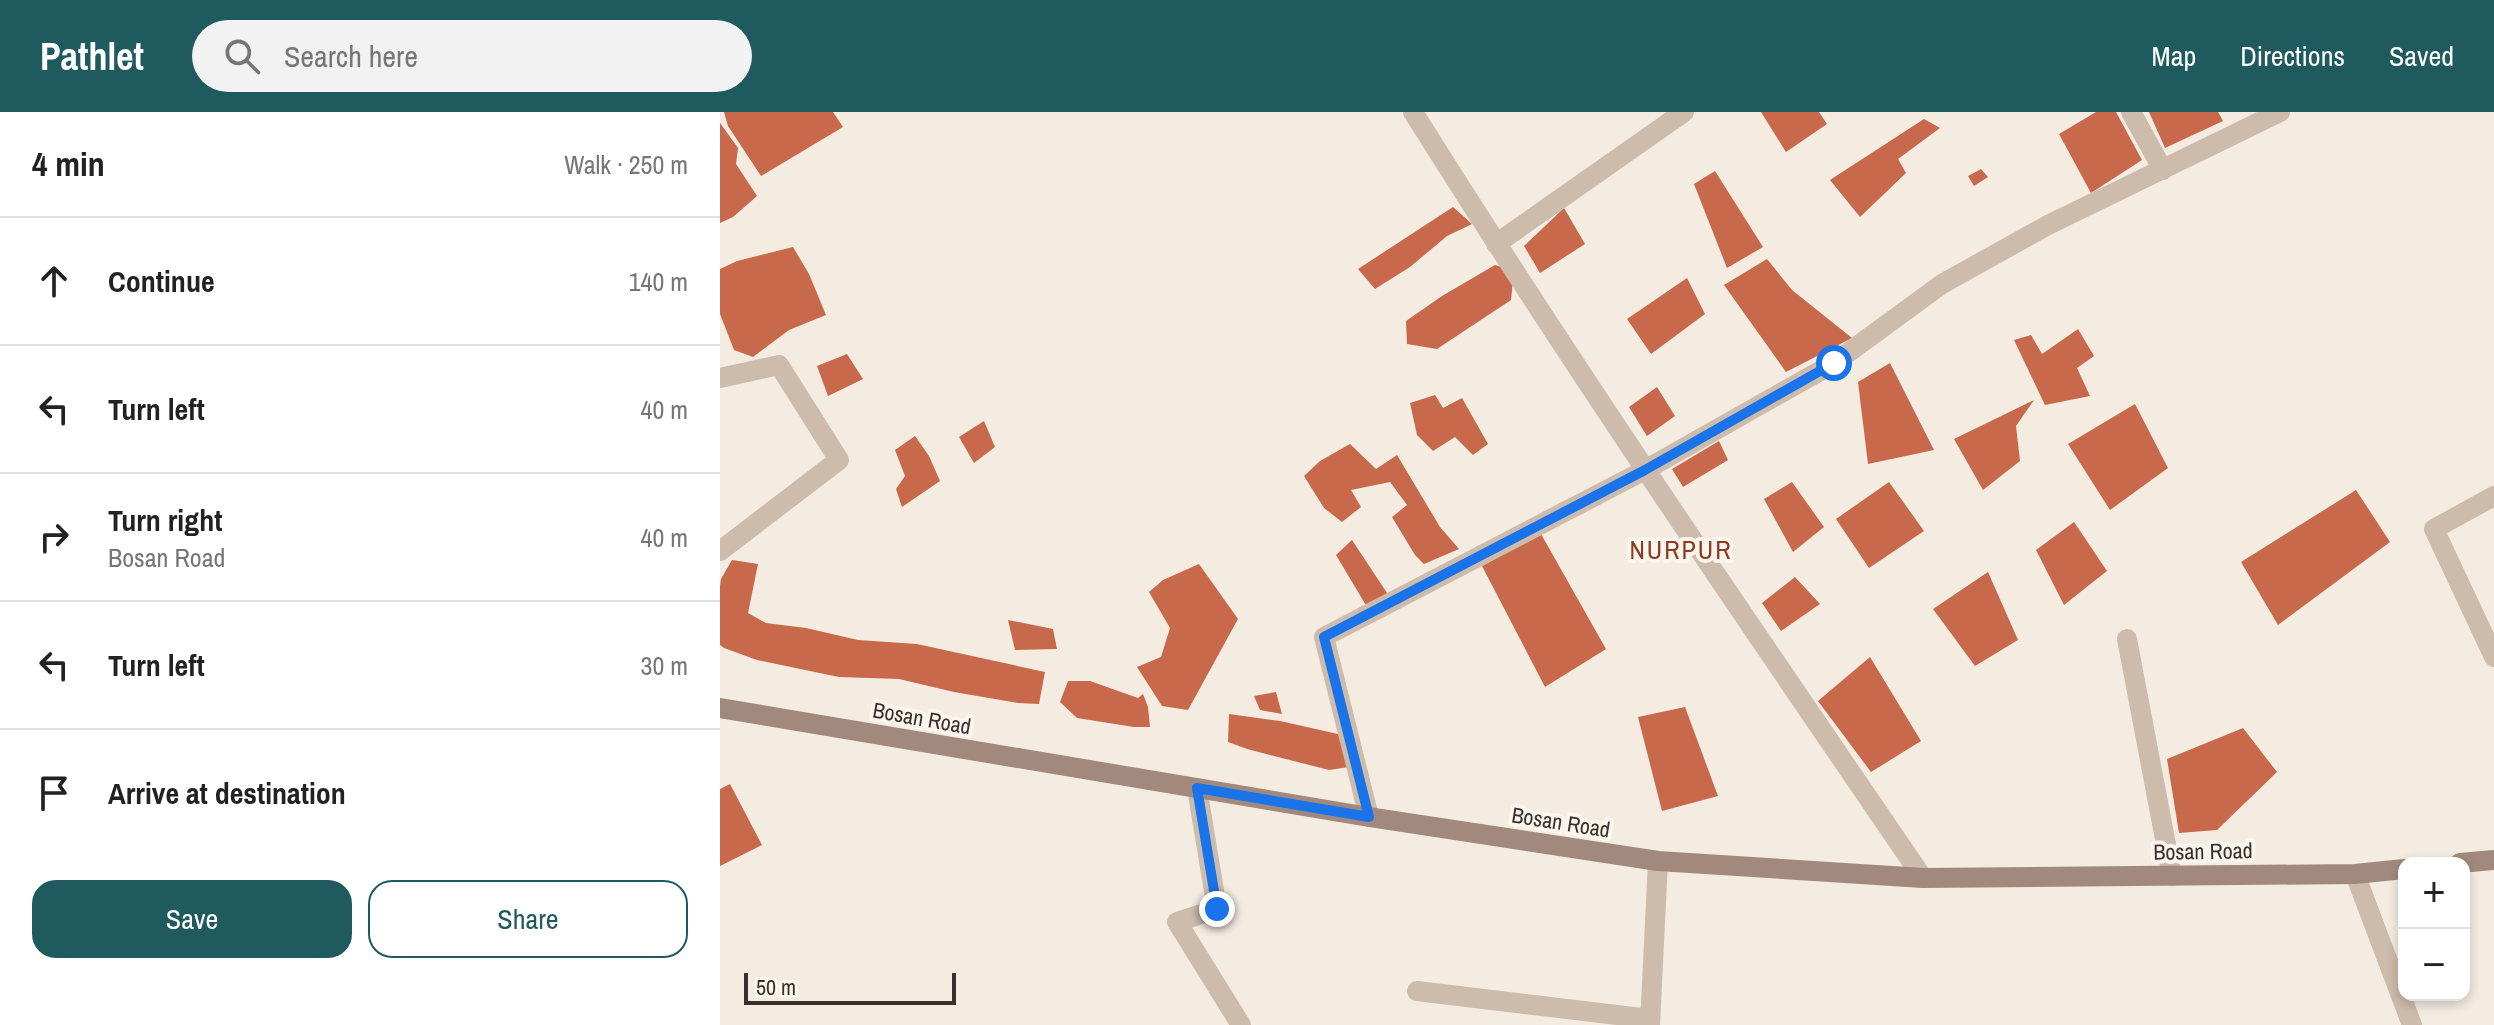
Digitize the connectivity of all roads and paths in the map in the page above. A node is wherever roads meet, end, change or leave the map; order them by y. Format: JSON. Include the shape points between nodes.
{"nodes":[{"id":1,"x":1413,"y":112,"type":"edge"},
{"id":2,"x":1684,"y":112,"type":"edge"},
{"id":3,"x":2131,"y":112,"type":"edge"},
{"id":4,"x":2280,"y":112,"type":"edge"},
{"id":5,"x":2163,"y":170,"type":"junction"},
{"id":6,"x":1496,"y":244,"type":"junction"},
{"id":7,"x":720,"y":378,"type":"edge"},
{"id":8,"x":1645,"y":470,"type":"junction"},
{"id":9,"x":2494,"y":496,"type":"edge"},
{"id":10,"x":720,"y":551,"type":"edge"},
{"id":11,"x":2127,"y":639,"type":"dead end"},
{"id":12,"x":2494,"y":657,"type":"edge"},
{"id":13,"x":720,"y":708,"type":"edge"},
{"id":14,"x":1197,"y":788,"type":"junction"},
{"id":15,"x":1369,"y":817,"type":"junction"},
{"id":16,"x":2494,"y":860,"type":"edge"},
{"id":17,"x":1658,"y":861,"type":"junction"},
{"id":18,"x":2470,"y":862,"type":"edge"},
{"id":19,"x":2398,"y":870,"type":"edge"},
{"id":20,"x":2355,"y":874,"type":"junction"},
{"id":21,"x":2172,"y":876,"type":"junction"},
{"id":22,"x":1923,"y":878,"type":"junction"},
{"id":23,"x":1417,"y":991,"type":"dead end"},
{"id":24,"x":1650,"y":1022,"type":"edge"},
{"id":25,"x":1241,"y":1025,"type":"edge"},
{"id":26,"x":2412,"y":1025,"type":"edge"}],
"edges":[{"from":1,"to":6,"type":"street"},
{"from":2,"to":6,"type":"street"},
{"from":3,"to":5,"type":"street"},
{"from":4,"to":5,"type":"street"},
{"from":5,"to":8,"type":"street","via":[[1942,284],[1834,363]]},
{"from":6,"to":8,"type":"street"},
{"from":7,"to":10,"type":"street","via":[[779,365],[839,460]]},
{"from":8,"to":15,"type":"street","via":[[1324,637]]},
{"from":8,"to":22,"type":"street"},
{"from":9,"to":12,"type":"street","via":[[2434,529]]},
{"from":11,"to":21,"type":"street"},
{"from":13,"to":14,"type":"main road","name":"Bosan Road"},
{"from":14,"to":15,"type":"main road","name":"Bosan Road"},
{"from":14,"to":25,"type":"street","via":[[1217,909],[1177,922]]},
{"from":15,"to":17,"type":"main road","name":"Bosan Road"},
{"from":16,"to":18,"type":"main road"},
{"from":17,"to":22,"type":"main road","name":"Bosan Road"},
{"from":17,"to":24,"type":"street"},
{"from":19,"to":20,"type":"main road","name":"Bosan Road"},
{"from":20,"to":21,"type":"main road","name":"Bosan Road"},
{"from":20,"to":26,"type":"street"},
{"from":21,"to":22,"type":"main road","name":"Bosan Road"},
{"from":23,"to":24,"type":"street"}]}
